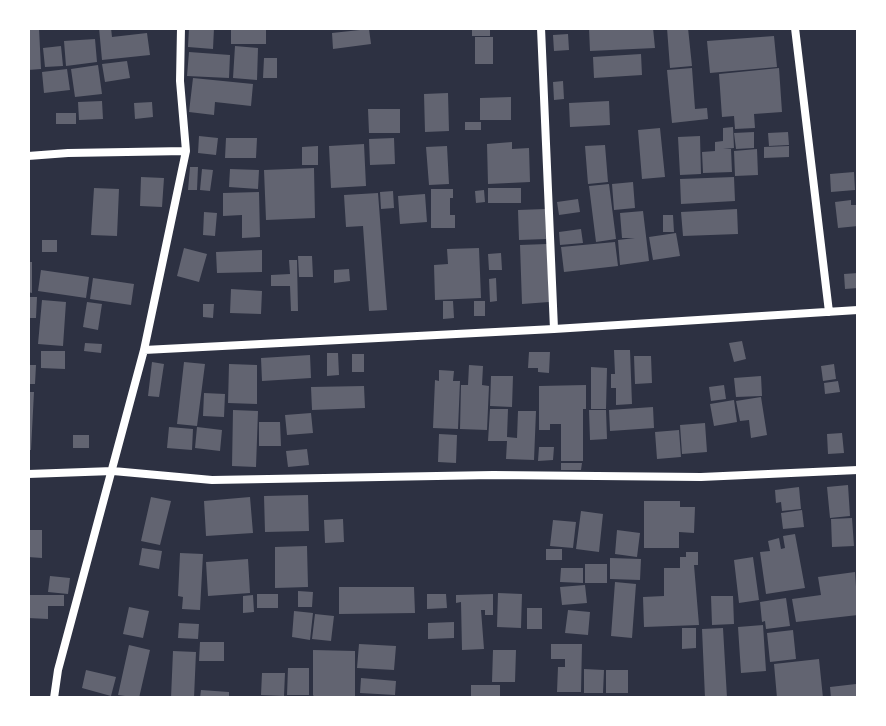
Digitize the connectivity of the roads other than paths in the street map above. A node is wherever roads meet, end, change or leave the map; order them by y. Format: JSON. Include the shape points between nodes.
{"nodes":[{"id":1,"x":181,"y":28,"type":"edge"},
{"id":2,"x":541,"y":28,"type":"edge"},
{"id":3,"x":795,"y":28,"type":"edge"},
{"id":4,"x":186,"y":151,"type":"junction"},
{"id":5,"x":28,"y":156,"type":"edge"},
{"id":6,"x":858,"y":310,"type":"edge"},
{"id":7,"x":829,"y":312,"type":"junction"},
{"id":8,"x":554,"y":329,"type":"junction"},
{"id":9,"x":144,"y":350,"type":"junction"},
{"id":10,"x":858,"y":470,"type":"edge"},
{"id":11,"x":113,"y":471,"type":"junction"},
{"id":12,"x":28,"y":474,"type":"edge"},
{"id":13,"x":54,"y":698,"type":"edge"}],
"edges":[{"from":1,"to":4,"type":"street"},
{"from":2,"to":8,"type":"street"},
{"from":3,"to":7,"type":"street"},
{"from":4,"to":5,"type":"street"},
{"from":4,"to":9,"type":"street"},
{"from":6,"to":7,"type":"street"},
{"from":7,"to":8,"type":"street"},
{"from":8,"to":9,"type":"street"},
{"from":9,"to":11,"type":"street"},
{"from":10,"to":11,"type":"street","via":[[701,477],[212,480]]},
{"from":11,"to":12,"type":"street"},
{"from":11,"to":13,"type":"street"}]}
